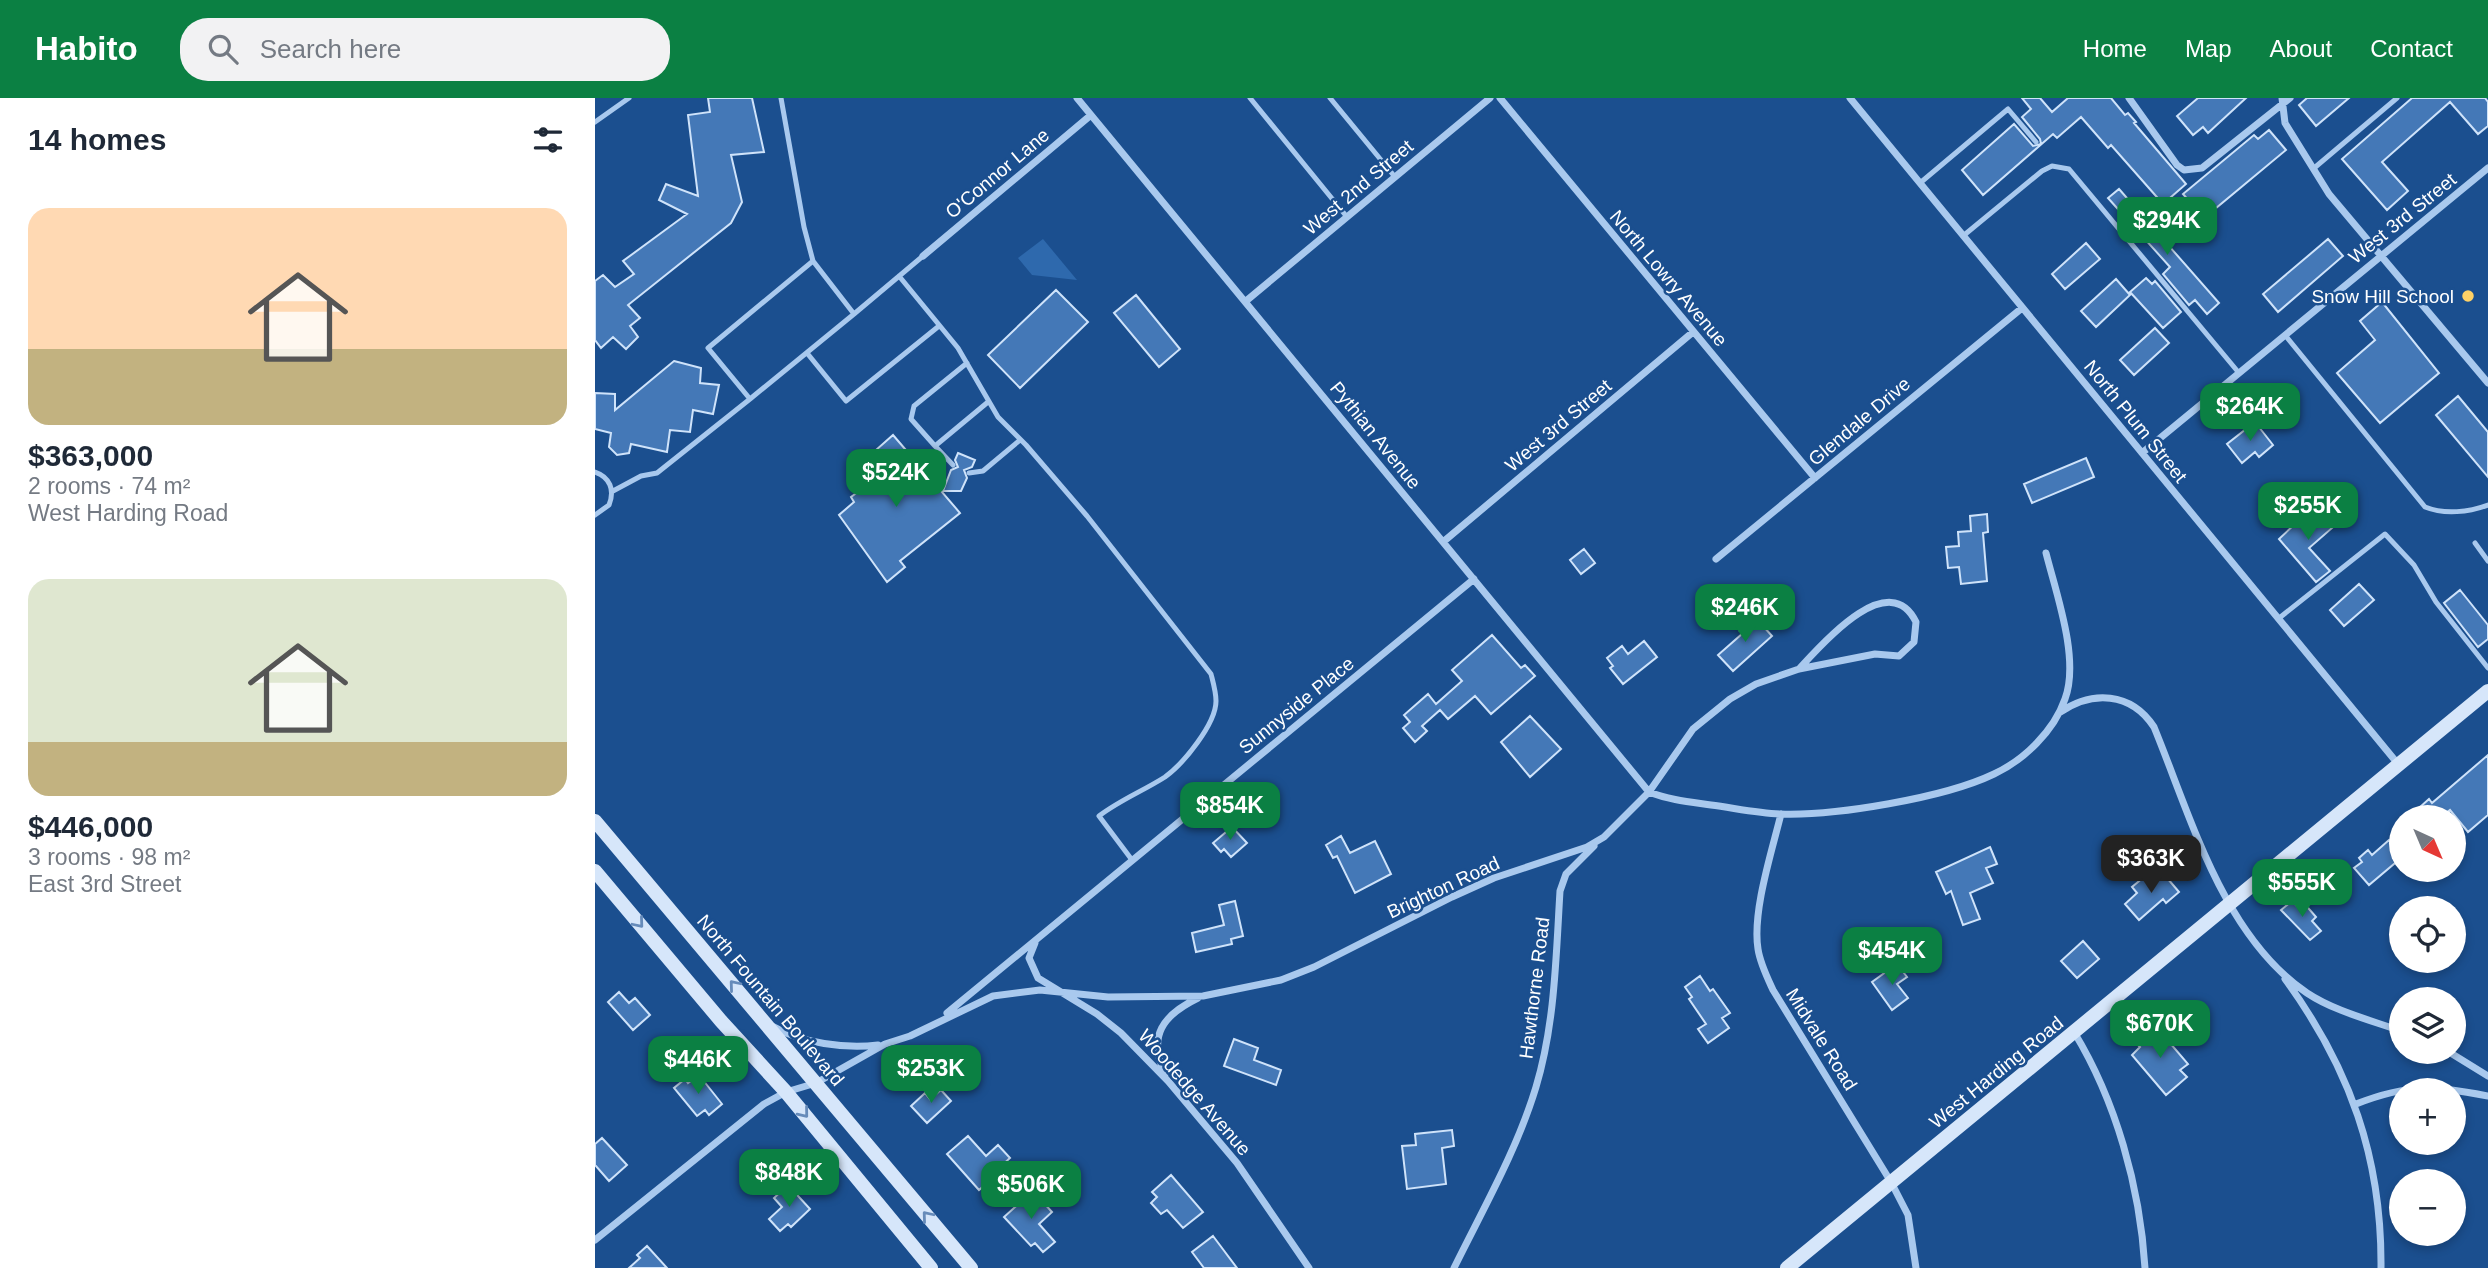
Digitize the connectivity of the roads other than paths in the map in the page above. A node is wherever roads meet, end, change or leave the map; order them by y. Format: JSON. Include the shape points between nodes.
{"nodes":[{"id":1,"x":628,"y":98,"type":"edge"},
{"id":2,"x":781,"y":98,"type":"edge"},
{"id":3,"x":1077,"y":98,"type":"edge"},
{"id":4,"x":1249,"y":98,"type":"edge"},
{"id":5,"x":1330,"y":98,"type":"edge"},
{"id":6,"x":1490,"y":98,"type":"edge"},
{"id":7,"x":1500,"y":98,"type":"edge"},
{"id":8,"x":1850,"y":98,"type":"edge"},
{"id":9,"x":2129,"y":98,"type":"edge"},
{"id":10,"x":2397,"y":98,"type":"edge"},
{"id":11,"x":2285,"y":99,"type":"edge"},
{"id":12,"x":1091,"y":115,"type":"junction"},
{"id":13,"x":595,"y":122,"type":"edge"},
{"id":14,"x":2036,"y":142,"type":"dead end"},
{"id":15,"x":2488,"y":168,"type":"edge"},
{"id":16,"x":2313,"y":169,"type":"junction"},
{"id":17,"x":1395,"y":177,"type":"junction"},
{"id":18,"x":1920,"y":183,"type":"junction"},
{"id":19,"x":1347,"y":217,"type":"junction"},
{"id":20,"x":1963,"y":236,"type":"junction"},
{"id":21,"x":923,"y":256,"type":"joint"},
{"id":22,"x":2381,"y":256,"type":"junction"},
{"id":23,"x":813,"y":261,"type":"junction"},
{"id":24,"x":899,"y":276,"type":"junction"},
{"id":25,"x":1246,"y":301,"type":"junction"},
{"id":26,"x":2022,"y":308,"type":"junction"},
{"id":27,"x":854,"y":314,"type":"junction"},
{"id":28,"x":939,"y":326,"type":"junction"},
{"id":29,"x":1693,"y":332,"type":"junction"},
{"id":30,"x":2285,"y":335,"type":"junction"},
{"id":31,"x":807,"y":353,"type":"junction"},
{"id":32,"x":967,"y":363,"type":"junction"},
{"id":33,"x":2239,"y":373,"type":"junction"},
{"id":34,"x":2488,"y":383,"type":"edge"},
{"id":35,"x":750,"y":399,"type":"junction"},
{"id":36,"x":988,"y":402,"type":"junction"},
{"id":37,"x":1020,"y":440,"type":"junction"},
{"id":38,"x":935,"y":446,"type":"junction"},
{"id":39,"x":2141,"y":453,"type":"junction"},
{"id":40,"x":953,"y":465,"type":"dead end"},
{"id":41,"x":595,"y":472,"type":"edge"},
{"id":42,"x":969,"y":473,"type":"dead end"},
{"id":43,"x":1815,"y":478,"type":"junction"},
{"id":44,"x":613,"y":491,"type":"junction"},
{"id":45,"x":2488,"y":505,"type":"edge"},
{"id":46,"x":595,"y":515,"type":"edge"},
{"id":47,"x":1443,"y":542,"type":"junction"},
{"id":48,"x":2475,"y":542,"type":"dead end"},
{"id":49,"x":2046,"y":553,"type":"dead end"},
{"id":50,"x":1716,"y":559,"type":"dead end"},
{"id":51,"x":2488,"y":561,"type":"edge"},
{"id":52,"x":1473,"y":579,"type":"junction"},
{"id":53,"x":2278,"y":619,"type":"junction"},
{"id":54,"x":2488,"y":668,"type":"edge"},
{"id":55,"x":1799,"y":669,"type":"junction"},
{"id":56,"x":2488,"y":691,"type":"edge"},
{"id":57,"x":2058,"y":714,"type":"junction"},
{"id":58,"x":2397,"y":764,"type":"junction"},
{"id":59,"x":1649,"y":792,"type":"junction"},
{"id":60,"x":1780,"y":814,"type":"junction"},
{"id":61,"x":598,"y":830,"type":"edge"},
{"id":62,"x":1604,"y":838,"type":"junction"},
{"id":63,"x":1132,"y":860,"type":"junction"},
{"id":64,"x":595,"y":870,"type":"edge"},
{"id":65,"x":2229,"y":905,"type":"junction"},
{"id":66,"x":1041,"y":935,"type":"junction"},
{"id":67,"x":2278,"y":971,"type":"junction"},
{"id":68,"x":1061,"y":992,"type":"junction"},
{"id":69,"x":1203,"y":996,"type":"junction"},
{"id":70,"x":763,"y":1021,"type":"junction"},
{"id":71,"x":934,"y":1022,"type":"junction"},
{"id":72,"x":2389,"y":1026,"type":"edge"},
{"id":73,"x":2074,"y":1032,"type":"junction"},
{"id":74,"x":885,"y":1044,"type":"junction"},
{"id":75,"x":2466,"y":1062,"type":"edge"},
{"id":76,"x":2488,"y":1076,"type":"edge"},
{"id":77,"x":1168,"y":1081,"type":"junction"},
{"id":78,"x":816,"y":1083,"type":"junction"},
{"id":79,"x":786,"y":1092,"type":"junction"},
{"id":80,"x":2488,"y":1096,"type":"edge"},
{"id":81,"x":2356,"y":1104,"type":"junction"},
{"id":82,"x":1891,"y":1182,"type":"junction"},
{"id":83,"x":595,"y":1240,"type":"edge"},
{"id":84,"x":931,"y":1268,"type":"edge"},
{"id":85,"x":971,"y":1268,"type":"edge"},
{"id":86,"x":1309,"y":1268,"type":"edge"},
{"id":87,"x":1454,"y":1268,"type":"edge"},
{"id":88,"x":1787,"y":1268,"type":"edge"},
{"id":89,"x":1916,"y":1268,"type":"edge"},
{"id":90,"x":2145,"y":1268,"type":"edge"},
{"id":91,"x":2381,"y":1268,"type":"edge"}],
"edges":[{"from":1,"to":13,"type":"lane"},
{"from":2,"to":23,"type":"lane"},
{"from":3,"to":12,"type":"street","name":"Pythian Avenue"},
{"from":4,"to":19,"type":"lane"},
{"from":5,"to":17,"type":"lane"},
{"from":6,"to":17,"type":"street","name":"West 2nd Street"},
{"from":7,"to":29,"type":"street","name":"North Lowry Avenue"},
{"from":8,"to":18,"type":"street","name":"North Plum Street"},
{"from":9,"to":11,"type":"street","via":[[2177,165],[2193,171]]},
{"from":10,"to":16,"type":"lane"},
{"from":11,"to":16,"type":"street","via":[[2285,123]]},
{"from":12,"to":21,"type":"street","name":"O'Connor Lane"},
{"from":12,"to":25,"type":"street","name":"Pythian Avenue"},
{"from":14,"to":18,"type":"lane","via":[[2008,109]]},
{"from":15,"to":22,"type":"street","name":"West 3rd Street"},
{"from":16,"to":22,"type":"street"},
{"from":17,"to":19,"type":"street","name":"West 2nd Street"},
{"from":18,"to":20,"type":"street","name":"North Plum Street"},
{"from":19,"to":25,"type":"street","name":"West 2nd Street"},
{"from":20,"to":26,"type":"street","name":"North Plum Street"},
{"from":20,"to":33,"type":"lane","via":[[2042,171],[2052,166],[2069,169]]},
{"from":21,"to":24,"type":"lane"},
{"from":22,"to":30,"type":"street","name":"West 3rd Street"},
{"from":22,"to":34,"type":"street"},
{"from":23,"to":27,"type":"lane"},
{"from":23,"to":35,"type":"lane","via":[[708,348]]},
{"from":24,"to":27,"type":"lane"},
{"from":24,"to":28,"type":"lane"},
{"from":25,"to":47,"type":"street","name":"Pythian Avenue"},
{"from":26,"to":39,"type":"street","name":"North Plum Street"},
{"from":26,"to":43,"type":"street","name":"Glendale Drive"},
{"from":27,"to":31,"type":"lane"},
{"from":28,"to":31,"type":"lane","via":[[846,401]]},
{"from":28,"to":32,"type":"lane"},
{"from":29,"to":43,"type":"street","name":"North Lowry Avenue"},
{"from":29,"to":47,"type":"street","name":"West 3rd Street"},
{"from":30,"to":33,"type":"street","name":"West 3rd Street"},
{"from":30,"to":45,"type":"lane","via":[[2425,507],[2451,512]]},
{"from":31,"to":35,"type":"lane"},
{"from":32,"to":36,"type":"lane"},
{"from":32,"to":38,"type":"lane","via":[[914,406],[911,419]]},
{"from":33,"to":39,"type":"street","name":"West 3rd Street"},
{"from":35,"to":44,"type":"lane","via":[[657,473]]},
{"from":36,"to":37,"type":"lane"},
{"from":36,"to":38,"type":"lane"},
{"from":37,"to":42,"type":"lane","via":[[983,471]]},
{"from":37,"to":63,"type":"lane","via":[[1211,674],[1216,702],[1198,742],[1167,776],[1099,816]]},
{"from":38,"to":40,"type":"lane"},
{"from":39,"to":53,"type":"street","name":"North Plum Street"},
{"from":41,"to":44,"type":"lane","via":[[606,478]]},
{"from":43,"to":50,"type":"street","name":"Glendale Drive"},
{"from":44,"to":46,"type":"lane","via":[[610,505]]},
{"from":47,"to":52,"type":"street","name":"Pythian Avenue"},
{"from":48,"to":51,"type":"lane"},
{"from":49,"to":57,"type":"street","via":[[2070,669],[2066,698]]},
{"from":52,"to":59,"type":"street","name":"Pythian Avenue"},
{"from":52,"to":63,"type":"street","name":"Sunnyside Place"},
{"from":53,"to":54,"type":"lane","via":[[2385,534],[2414,565],[2436,602]]},
{"from":53,"to":58,"type":"street","name":"North Plum Street"},
{"from":55,"to":55,"type":"street","name":"Brighton Road","via":[[1866,608],[1896,602],[1905,606],[1916,622],[1914,642],[1899,656],[1875,654]]},
{"from":55,"to":59,"type":"street","name":"Brighton Road","via":[[1756,684],[1708,715],[1675,752]]},
{"from":56,"to":58,"type":"street","name":"West Harding Road"},
{"from":57,"to":60,"type":"street","via":[[2014,762],[1969,784],[1858,808]]},
{"from":57,"to":65,"type":"street","via":[[2082,700],[2109,697],[2146,715]]},
{"from":58,"to":65,"type":"street","name":"West Harding Road"},
{"from":59,"to":60,"type":"street","via":[[1665,799]]},
{"from":59,"to":62,"type":"street","name":"Brighton Road"},
{"from":60,"to":82,"type":"street","name":"Midvale Road","via":[[1757,928],[1763,969]]},
{"from":70,"to":61,"type":"street","name":"North Fountain Boulevard","one_way":true},
{"from":62,"to":69,"type":"street","name":"Brighton Road","via":[[1494,878],[1314,967],[1281,980]]},
{"from":62,"to":87,"type":"street","name":"Hawthorne Road","via":[[1566,874],[1560,891],[1550,1022],[1536,1087],[1520,1132]]},
{"from":63,"to":66,"type":"street","name":"Sunnyside Place"},
{"from":64,"to":79,"type":"street","one_way":true},
{"from":65,"to":67,"type":"street"},
{"from":65,"to":73,"type":"street","name":"West Harding Road"},
{"from":66,"to":68,"type":"street","via":[[1031,949],[1032,968],[1045,984]]},
{"from":66,"to":71,"type":"street","name":"Sunnyside Place"},
{"from":67,"to":72,"type":"street","via":[[2324,1002]]},
{"from":67,"to":81,"type":"street","via":[[2330,1048]]},
{"from":68,"to":69,"type":"street","name":"Brighton Road","via":[[1108,997]]},
{"from":68,"to":71,"type":"street","name":"Brighton Road","via":[[1016,991],[993,996]]},
{"from":68,"to":77,"type":"street","name":"Woodedge Avenue","via":[[1121,1033]]},
{"from":69,"to":77,"type":"street","via":[[1179,1007],[1163,1025],[1156,1052]]},
{"from":70,"to":74,"type":"street","via":[[822,1042]]},
{"from":70,"to":78,"type":"street","name":"North Fountain Boulevard"},
{"from":71,"to":74,"type":"street","name":"Brighton Road"},
{"from":73,"to":82,"type":"street","name":"West Harding Road"},
{"from":73,"to":90,"type":"street","via":[[2115,1123],[2139,1217]]},
{"from":74,"to":78,"type":"street","name":"Brighton Road"},
{"from":75,"to":76,"type":"street"},
{"from":77,"to":86,"type":"street","name":"Woodedge Avenue","via":[[1237,1163]]},
{"from":78,"to":79,"type":"street","name":"Brighton Road"},
{"from":85,"to":78,"type":"street","name":"North Fountain Boulevard","one_way":true},
{"from":79,"to":83,"type":"street","name":"Brighton Road","via":[[764,1104]]},
{"from":79,"to":84,"type":"street","one_way":true},
{"from":80,"to":81,"type":"street","via":[[2409,1088]]},
{"from":81,"to":91,"type":"street","via":[[2377,1191]]},
{"from":82,"to":88,"type":"street","name":"West Harding Road"},
{"from":82,"to":89,"type":"street","name":"Midvale Road","via":[[1908,1215]]}]}
